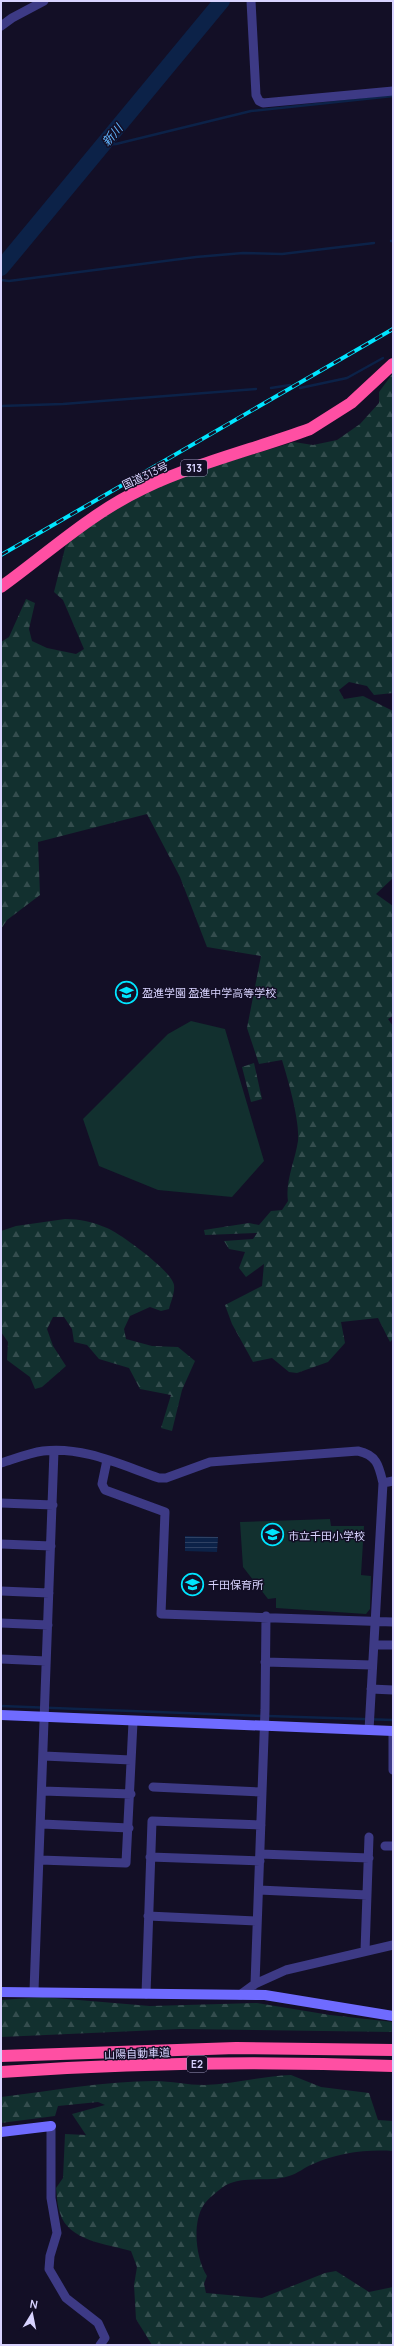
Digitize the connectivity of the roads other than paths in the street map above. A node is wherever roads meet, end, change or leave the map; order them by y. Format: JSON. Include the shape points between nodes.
{"nodes":[{"id":1,"x":44,"y":1,"type":"edge"},
{"id":2,"x":252,"y":1,"type":"edge"},
{"id":3,"x":1,"y":26,"type":"edge"},
{"id":4,"x":393,"y":90,"type":"edge"},
{"id":5,"x":393,"y":364,"type":"edge"},
{"id":6,"x":1,"y":587,"type":"edge"},
{"id":7,"x":54,"y":1451,"type":"junction"},
{"id":8,"x":106,"y":1460,"type":"junction"},
{"id":9,"x":1,"y":1463,"type":"edge"},
{"id":10,"x":393,"y":1482,"type":"edge"},
{"id":11,"x":383,"y":1483,"type":"junction"},
{"id":12,"x":1,"y":1503,"type":"edge"},
{"id":13,"x":53,"y":1505,"type":"junction"},
{"id":14,"x":1,"y":1544,"type":"edge"},
{"id":15,"x":51,"y":1546,"type":"junction"},
{"id":16,"x":1,"y":1591,"type":"edge"},
{"id":17,"x":49,"y":1593,"type":"junction"},
{"id":18,"x":266,"y":1616,"type":"junction"},
{"id":19,"x":376,"y":1621,"type":"junction"},
{"id":20,"x":393,"y":1622,"type":"edge"},
{"id":21,"x":1,"y":1623,"type":"edge"},
{"id":22,"x":48,"y":1625,"type":"junction"},
{"id":23,"x":374,"y":1645,"type":"junction"},
{"id":24,"x":393,"y":1645,"type":"edge"},
{"id":25,"x":1,"y":1659,"type":"edge"},
{"id":26,"x":46,"y":1661,"type":"junction"},
{"id":27,"x":265,"y":1662,"type":"junction"},
{"id":28,"x":372,"y":1665,"type":"junction"},
{"id":29,"x":371,"y":1689,"type":"junction"},
{"id":30,"x":393,"y":1690,"type":"edge"},
{"id":31,"x":45,"y":1711,"type":"junction"},
{"id":32,"x":1,"y":1715,"type":"edge"},
{"id":33,"x":133,"y":1722,"type":"junction"},
{"id":34,"x":264,"y":1724,"type":"junction"},
{"id":35,"x":370,"y":1724,"type":"junction"},
{"id":36,"x":393,"y":1731,"type":"edge"},
{"id":37,"x":393,"y":1736,"type":"edge"},
{"id":38,"x":44,"y":1756,"type":"junction"},
{"id":39,"x":132,"y":1760,"type":"junction"},
{"id":40,"x":393,"y":1770,"type":"edge"},
{"id":41,"x":153,"y":1787,"type":"dead end"},
{"id":42,"x":42,"y":1791,"type":"junction"},
{"id":43,"x":261,"y":1792,"type":"junction"},
{"id":44,"x":131,"y":1794,"type":"junction"},
{"id":45,"x":42,"y":1824,"type":"junction"},
{"id":46,"x":261,"y":1825,"type":"junction"},
{"id":47,"x":129,"y":1828,"type":"junction"},
{"id":48,"x":369,"y":1837,"type":"dead end"},
{"id":49,"x":150,"y":1856,"type":"junction"},
{"id":50,"x":260,"y":1857,"type":"junction"},
{"id":51,"x":369,"y":1858,"type":"junction"},
{"id":52,"x":40,"y":1860,"type":"junction"},
{"id":53,"x":259,"y":1890,"type":"junction"},
{"id":54,"x":367,"y":1895,"type":"junction"},
{"id":55,"x":148,"y":1916,"type":"junction"},
{"id":56,"x":257,"y":1921,"type":"junction"},
{"id":57,"x":393,"y":1945,"type":"edge"},
{"id":58,"x":365,"y":1951,"type":"junction"},
{"id":59,"x":255,"y":1984,"type":"junction"},
{"id":60,"x":34,"y":1991,"type":"junction"},
{"id":61,"x":1,"y":1992,"type":"edge"},
{"id":62,"x":146,"y":1994,"type":"junction"},
{"id":63,"x":240,"y":1996,"type":"junction"},
{"id":64,"x":393,"y":2016,"type":"edge"},
{"id":65,"x":393,"y":2050,"type":"edge"},
{"id":66,"x":1,"y":2056,"type":"edge"},
{"id":67,"x":393,"y":2066,"type":"edge"},
{"id":68,"x":1,"y":2072,"type":"edge"},
{"id":69,"x":51,"y":2126,"type":"joint"},
{"id":70,"x":1,"y":2132,"type":"edge"},
{"id":71,"x":100,"y":2345,"type":"edge"}],
"edges":[{"from":1,"to":3,"type":"street"},
{"from":2,"to":4,"type":"street","via":[[256,95],[259,101],[263,103]]},
{"from":5,"to":6,"type":"highway","name":"国道313号","number":"313","via":[[351,403],[310,429],[185,471],[144,488],[111,506],[69,534]]},
{"from":7,"to":8,"type":"street","via":[[65,1450],[96,1455]]},
{"from":7,"to":9,"type":"street","via":[[42,1451]]},
{"from":7,"to":13,"type":"street"},
{"from":8,"to":11,"type":"street","via":[[159,1478],[166,1478],[210,1462],[358,1451],[369,1453],[379,1463]]},
{"from":8,"to":18,"type":"street","via":[[102,1484],[105,1490],[165,1512],[161,1614]]},
{"from":10,"to":11,"type":"street"},
{"from":11,"to":19,"type":"street"},
{"from":12,"to":13,"type":"street"},
{"from":13,"to":15,"type":"street"},
{"from":14,"to":15,"type":"street"},
{"from":15,"to":17,"type":"street"},
{"from":16,"to":17,"type":"street"},
{"from":17,"to":22,"type":"street"},
{"from":18,"to":19,"type":"street"},
{"from":18,"to":27,"type":"street"},
{"from":19,"to":20,"type":"street"},
{"from":19,"to":23,"type":"street"},
{"from":21,"to":22,"type":"street"},
{"from":22,"to":26,"type":"street"},
{"from":23,"to":24,"type":"street"},
{"from":23,"to":28,"type":"street"},
{"from":25,"to":26,"type":"street"},
{"from":26,"to":31,"type":"street"},
{"from":27,"to":28,"type":"street"},
{"from":27,"to":34,"type":"street"},
{"from":28,"to":29,"type":"street"},
{"from":29,"to":30,"type":"street"},
{"from":29,"to":35,"type":"street"},
{"from":31,"to":32,"type":"street"},
{"from":31,"to":33,"type":"street"},
{"from":31,"to":38,"type":"street"},
{"from":33,"to":34,"type":"street"},
{"from":33,"to":39,"type":"street"},
{"from":34,"to":35,"type":"street"},
{"from":34,"to":43,"type":"street"},
{"from":35,"to":36,"type":"street"},
{"from":37,"to":40,"type":"street"},
{"from":38,"to":39,"type":"street"},
{"from":38,"to":42,"type":"street"},
{"from":39,"to":44,"type":"street"},
{"from":41,"to":43,"type":"street"},
{"from":42,"to":44,"type":"street"},
{"from":42,"to":45,"type":"street"},
{"from":43,"to":46,"type":"street"},
{"from":44,"to":47,"type":"street"},
{"from":45,"to":47,"type":"street"},
{"from":45,"to":52,"type":"street"},
{"from":46,"to":49,"type":"street","via":[[152,1821]]},
{"from":46,"to":50,"type":"street"},
{"from":47,"to":52,"type":"street","via":[[125,1864]]},
{"from":48,"to":51,"type":"street"},
{"from":49,"to":50,"type":"street"},
{"from":49,"to":55,"type":"street"},
{"from":50,"to":51,"type":"street"},
{"from":50,"to":53,"type":"street"},
{"from":51,"to":54,"type":"street"},
{"from":52,"to":60,"type":"street"},
{"from":53,"to":54,"type":"street"},
{"from":53,"to":56,"type":"street"},
{"from":54,"to":58,"type":"street"},
{"from":55,"to":56,"type":"street"},
{"from":55,"to":62,"type":"street"},
{"from":56,"to":59,"type":"street"},
{"from":57,"to":58,"type":"street"},
{"from":58,"to":59,"type":"street","via":[[286,1970]]},
{"from":59,"to":63,"type":"street"},
{"from":60,"to":61,"type":"street"},
{"from":60,"to":62,"type":"street"},
{"from":62,"to":63,"type":"street"},
{"from":63,"to":64,"type":"street","via":[[265,1995]]},
{"from":65,"to":66,"type":"highway","name":"山陽自動車道","number":"E2","via":[[229,2048]]},
{"from":67,"to":68,"type":"highway","name":"山陽自動車道","number":"E2","via":[[237,2064],[108,2066]]},
{"from":69,"to":70,"type":"street"},
{"from":69,"to":71,"type":"street","via":[[51,2198],[57,2233],[50,2256],[50,2269],[66,2298],[98,2323],[105,2338]]}]}
